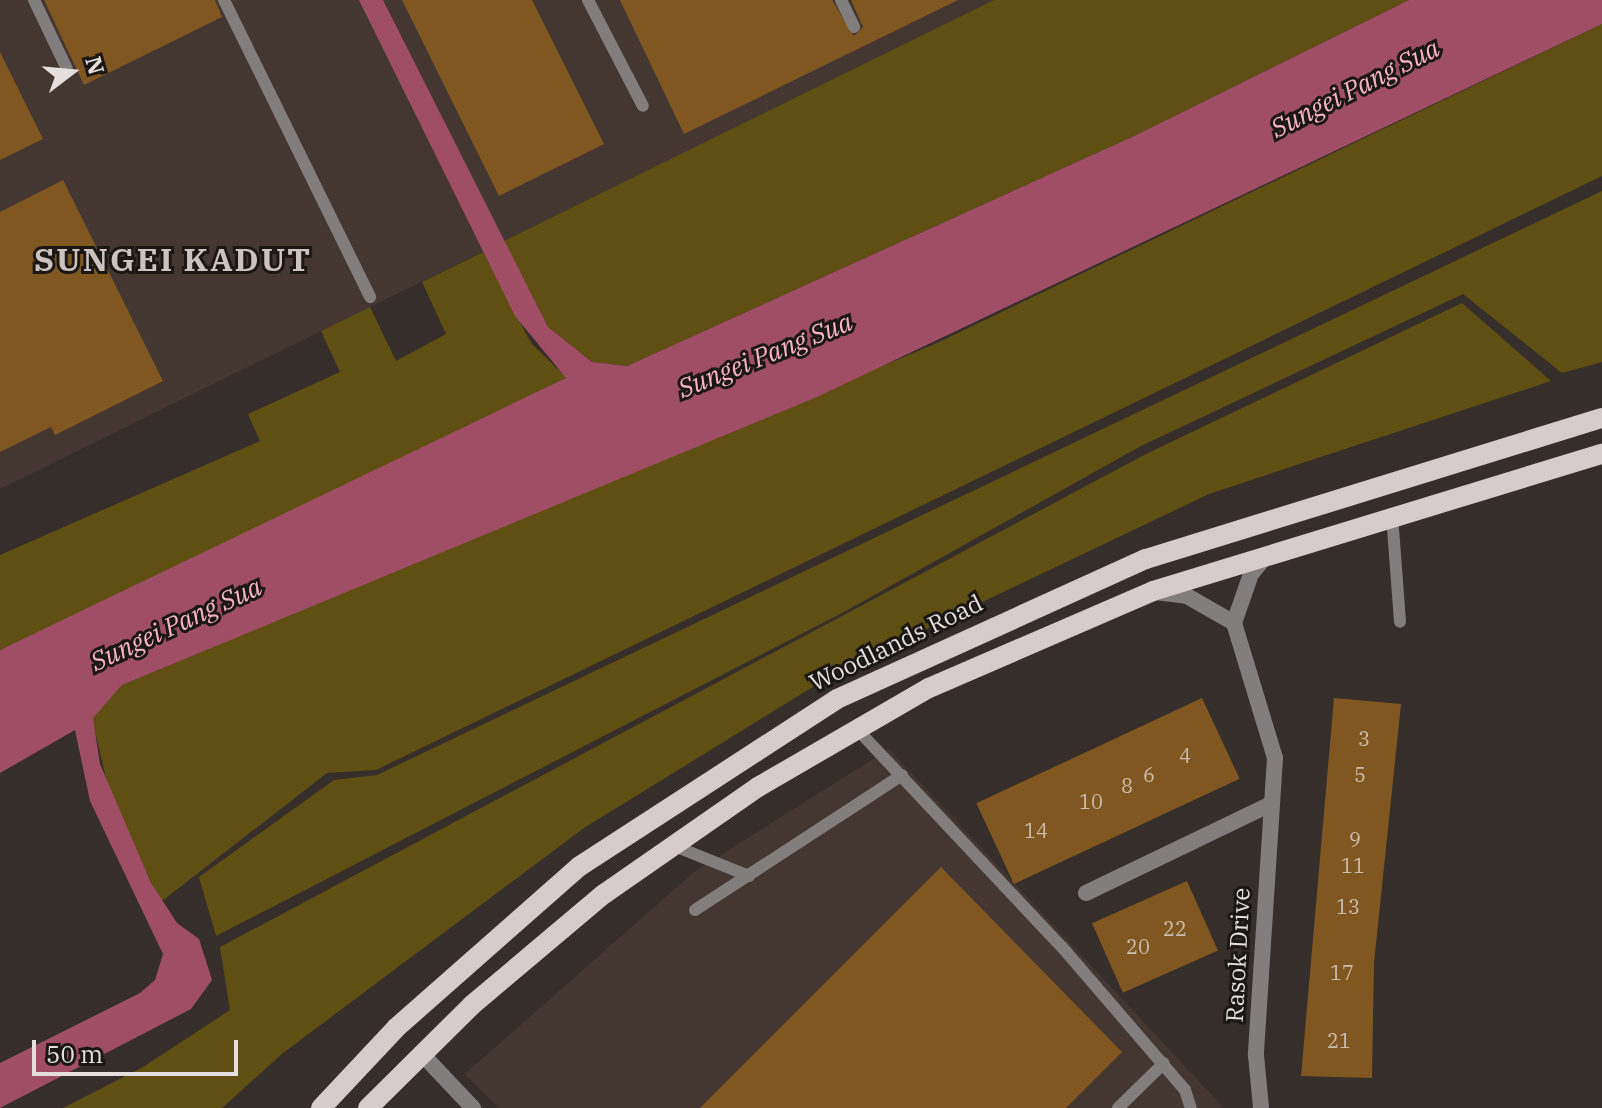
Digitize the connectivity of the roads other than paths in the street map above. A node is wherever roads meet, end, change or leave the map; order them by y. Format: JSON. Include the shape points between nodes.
{"nodes":[{"id":1,"x":34,"y":0,"type":"edge"},
{"id":2,"x":224,"y":0,"type":"edge"},
{"id":3,"x":588,"y":0,"type":"edge"},
{"id":4,"x":841,"y":0,"type":"edge"},
{"id":5,"x":854,"y":27,"type":"dead end"},
{"id":6,"x":67,"y":69,"type":"dead end"},
{"id":7,"x":643,"y":106,"type":"dead end"},
{"id":8,"x":370,"y":297,"type":"dead end"},
{"id":9,"x":1602,"y":418,"type":"edge"},
{"id":10,"x":1602,"y":454,"type":"edge"},
{"id":11,"x":1392,"y":515,"type":"junction"},
{"id":12,"x":1270,"y":551,"type":"junction"},
{"id":13,"x":1153,"y":591,"type":"junction"},
{"id":14,"x":1400,"y":622,"type":"dead end"},
{"id":15,"x":1234,"y":623,"type":"junction"},
{"id":16,"x":856,"y":728,"type":"junction"},
{"id":17,"x":902,"y":775,"type":"junction"},
{"id":18,"x":1271,"y":804,"type":"junction"},
{"id":19,"x":672,"y":845,"type":"junction"},
{"id":20,"x":749,"y":876,"type":"junction"},
{"id":21,"x":1086,"y":893,"type":"dead end"},
{"id":22,"x":695,"y":910,"type":"dead end"},
{"id":23,"x":421,"y":1053,"type":"junction"},
{"id":24,"x":1164,"y":1063,"type":"junction"},
{"id":25,"x":321,"y":1108,"type":"edge"},
{"id":26,"x":368,"y":1108,"type":"edge"},
{"id":27,"x":473,"y":1108,"type":"edge"},
{"id":28,"x":1118,"y":1108,"type":"edge"},
{"id":29,"x":1191,"y":1108,"type":"edge"},
{"id":30,"x":1261,"y":1108,"type":"edge"}],
"edges":[{"from":1,"to":6,"type":"lane"},
{"from":2,"to":8,"type":"lane"},
{"from":3,"to":7,"type":"lane"},
{"from":4,"to":5,"type":"lane"},
{"from":9,"to":25,"type":"main road","name":"Woodlands Road","via":[[1146,559],[837,699],[580,866],[396,1028]]},
{"from":10,"to":11,"type":"main road"},
{"from":11,"to":12,"type":"main road"},
{"from":11,"to":14,"type":"lane"},
{"from":12,"to":13,"type":"main road"},
{"from":12,"to":15,"type":"street","via":[[1251,574]]},
{"from":13,"to":15,"type":"street","via":[[1187,596]]},
{"from":13,"to":16,"type":"main road","via":[[987,661]]},
{"from":15,"to":18,"type":"street","name":"Rasok Drive","via":[[1274,740]]},
{"from":16,"to":17,"type":"lane"},
{"from":16,"to":19,"type":"main road"},
{"from":17,"to":20,"type":"lane"},
{"from":17,"to":24,"type":"lane"},
{"from":18,"to":21,"type":"street"},
{"from":18,"to":30,"type":"street","name":"Rasok Drive","via":[[1256,1055]]},
{"from":19,"to":20,"type":"lane"},
{"from":19,"to":23,"type":"main road","via":[[534,950]]},
{"from":20,"to":22,"type":"lane"},
{"from":23,"to":26,"type":"main road"},
{"from":23,"to":27,"type":"street"},
{"from":24,"to":28,"type":"lane"},
{"from":24,"to":29,"type":"lane"}]}
